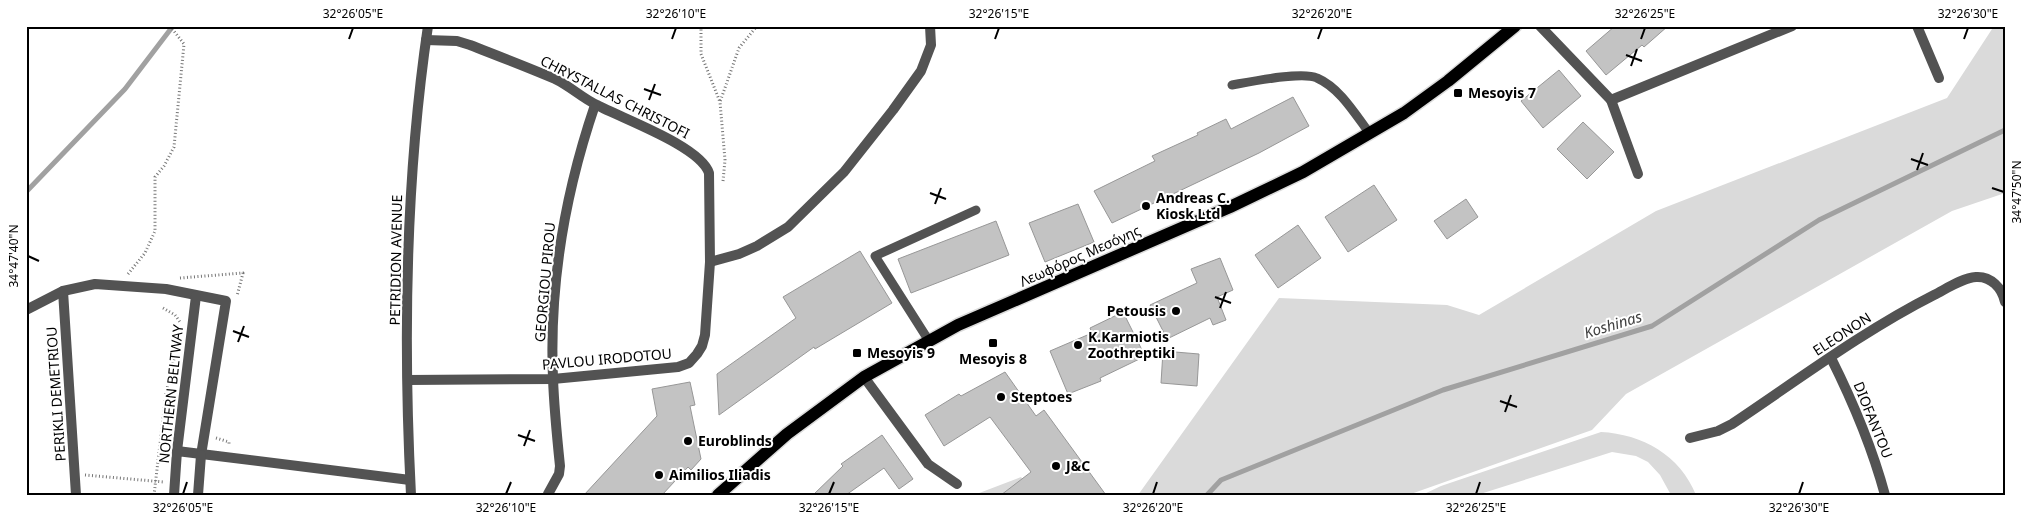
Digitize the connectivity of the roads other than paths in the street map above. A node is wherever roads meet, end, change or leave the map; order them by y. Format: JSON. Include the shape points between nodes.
{"nodes":[{"id":1,"x":428,"y":26,"type":"edge"},
{"id":2,"x":930,"y":26,"type":"edge"},
{"id":3,"x":1515,"y":26,"type":"edge"},
{"id":4,"x":1540,"y":26,"type":"edge"},
{"id":5,"x":1792,"y":26,"type":"edge"},
{"id":6,"x":1917,"y":26,"type":"edge"},
{"id":7,"x":426,"y":40,"type":"junction"},
{"id":8,"x":1939,"y":78,"type":"dead end"},
{"id":9,"x":1232,"y":85,"type":"dead end"},
{"id":10,"x":1612,"y":100,"type":"junction"},
{"id":11,"x":595,"y":104,"type":"junction"},
{"id":12,"x":1370,"y":134,"type":"junction"},
{"id":13,"x":703,"y":161,"type":"joint"},
{"id":14,"x":1638,"y":174,"type":"dead end"},
{"id":15,"x":976,"y":210,"type":"dead end"},
{"id":16,"x":710,"y":262,"type":"junction"},
{"id":17,"x":63,"y":291,"type":"junction"},
{"id":18,"x":196,"y":296,"type":"junction"},
{"id":19,"x":2005,"y":302,"type":"edge"},
{"id":20,"x":26,"y":310,"type":"edge"},
{"id":21,"x":929,"y":341,"type":"junction"},
{"id":22,"x":1831,"y":358,"type":"junction"},
{"id":23,"x":864,"y":376,"type":"junction"},
{"id":24,"x":553,"y":379,"type":"junction"},
{"id":25,"x":408,"y":380,"type":"junction"},
{"id":26,"x":1690,"y":438,"type":"dead end"},
{"id":27,"x":177,"y":451,"type":"junction"},
{"id":28,"x":201,"y":455,"type":"junction"},
{"id":29,"x":410,"y":480,"type":"junction"},
{"id":30,"x":957,"y":484,"type":"dead end"},
{"id":31,"x":548,"y":494,"type":"edge"},
{"id":32,"x":76,"y":495,"type":"edge"},
{"id":33,"x":174,"y":495,"type":"edge"},
{"id":34,"x":198,"y":495,"type":"edge"},
{"id":35,"x":411,"y":495,"type":"edge"},
{"id":36,"x":718,"y":495,"type":"edge"},
{"id":37,"x":1885,"y":495,"type":"edge"}],
"edges":[{"from":1,"to":7,"type":"street","name":"PETRIDION AVENUE"},
{"from":2,"to":16,"type":"street","via":[[931,45],[921,71],[844,172],[788,227],[758,246]]},
{"from":3,"to":12,"type":"main road","name":"Λεωφόρος Μεσόγης","via":[[1448,81]]},
{"from":4,"to":10,"type":"street"},
{"from":5,"to":10,"type":"street"},
{"from":6,"to":8,"type":"street"},
{"from":7,"to":11,"type":"street","name":"CHRYSTALLAS CHRISTOFI","via":[[470,45],[556,80]]},
{"from":7,"to":25,"type":"street","name":"PETRIDION AVENUE","via":[[410,194]]},
{"from":9,"to":12,"type":"lane","via":[[1274,77],[1315,77],[1344,99]]},
{"from":10,"to":14,"type":"street"},
{"from":11,"to":13,"type":"street","name":"CHRYSTALLAS CHRISTOFI","via":[[667,139]]},
{"from":11,"to":24,"type":"street","name":"GEORGIOU PIROU","via":[[576,162],[560,239]]},
{"from":12,"to":21,"type":"main road","name":"Λεωφόρος Μεσόγης","via":[[1303,172],[1230,207]]},
{"from":13,"to":16,"type":"street","name":"PAVLOU IRODOTOU","via":[[709,173]]},
{"from":15,"to":21,"type":"lane","via":[[875,256]]},
{"from":16,"to":24,"type":"street","name":"PAVLOU IRODOTOU","via":[[705,335],[702,346],[689,363],[678,367]]},
{"from":17,"to":18,"type":"street","via":[[95,284],[166,289]]},
{"from":17,"to":20,"type":"street"},
{"from":17,"to":32,"type":"street","name":"PERIKLI DEMETRIOU"},
{"from":18,"to":27,"type":"street","name":"NORTHERN BELTWAY"},
{"from":18,"to":28,"type":"street","via":[[231,300]]},
{"from":19,"to":22,"type":"street","name":"ELEONON","via":[[1998,286],[1986,278],[1975,277],[1959,282],[1909,308]]},
{"from":21,"to":23,"type":"main road","name":"Λεωφόρος Μεσόγης"},
{"from":22,"to":26,"type":"street","name":"ELEONON","via":[[1732,424]]},
{"from":22,"to":37,"type":"street","name":"DIOFANTOU","via":[[1869,444]]},
{"from":23,"to":30,"type":"street","via":[[928,464]]},
{"from":23,"to":36,"type":"main road","name":"Λεωφόρος Μεσόγης","via":[[787,434]]},
{"from":24,"to":25,"type":"street","name":"PAVLOU IRODOTOU"},
{"from":24,"to":31,"type":"street","name":"GEORGIOU PIROU","via":[[560,466]]},
{"from":25,"to":29,"type":"street","name":"PETRIDION AVENUE"},
{"from":27,"to":28,"type":"street"},
{"from":27,"to":33,"type":"street","name":"NORTHERN BELTWAY"},
{"from":28,"to":29,"type":"street"},
{"from":28,"to":34,"type":"street"},
{"from":29,"to":35,"type":"street","name":"PETRIDION AVENUE"}]}
